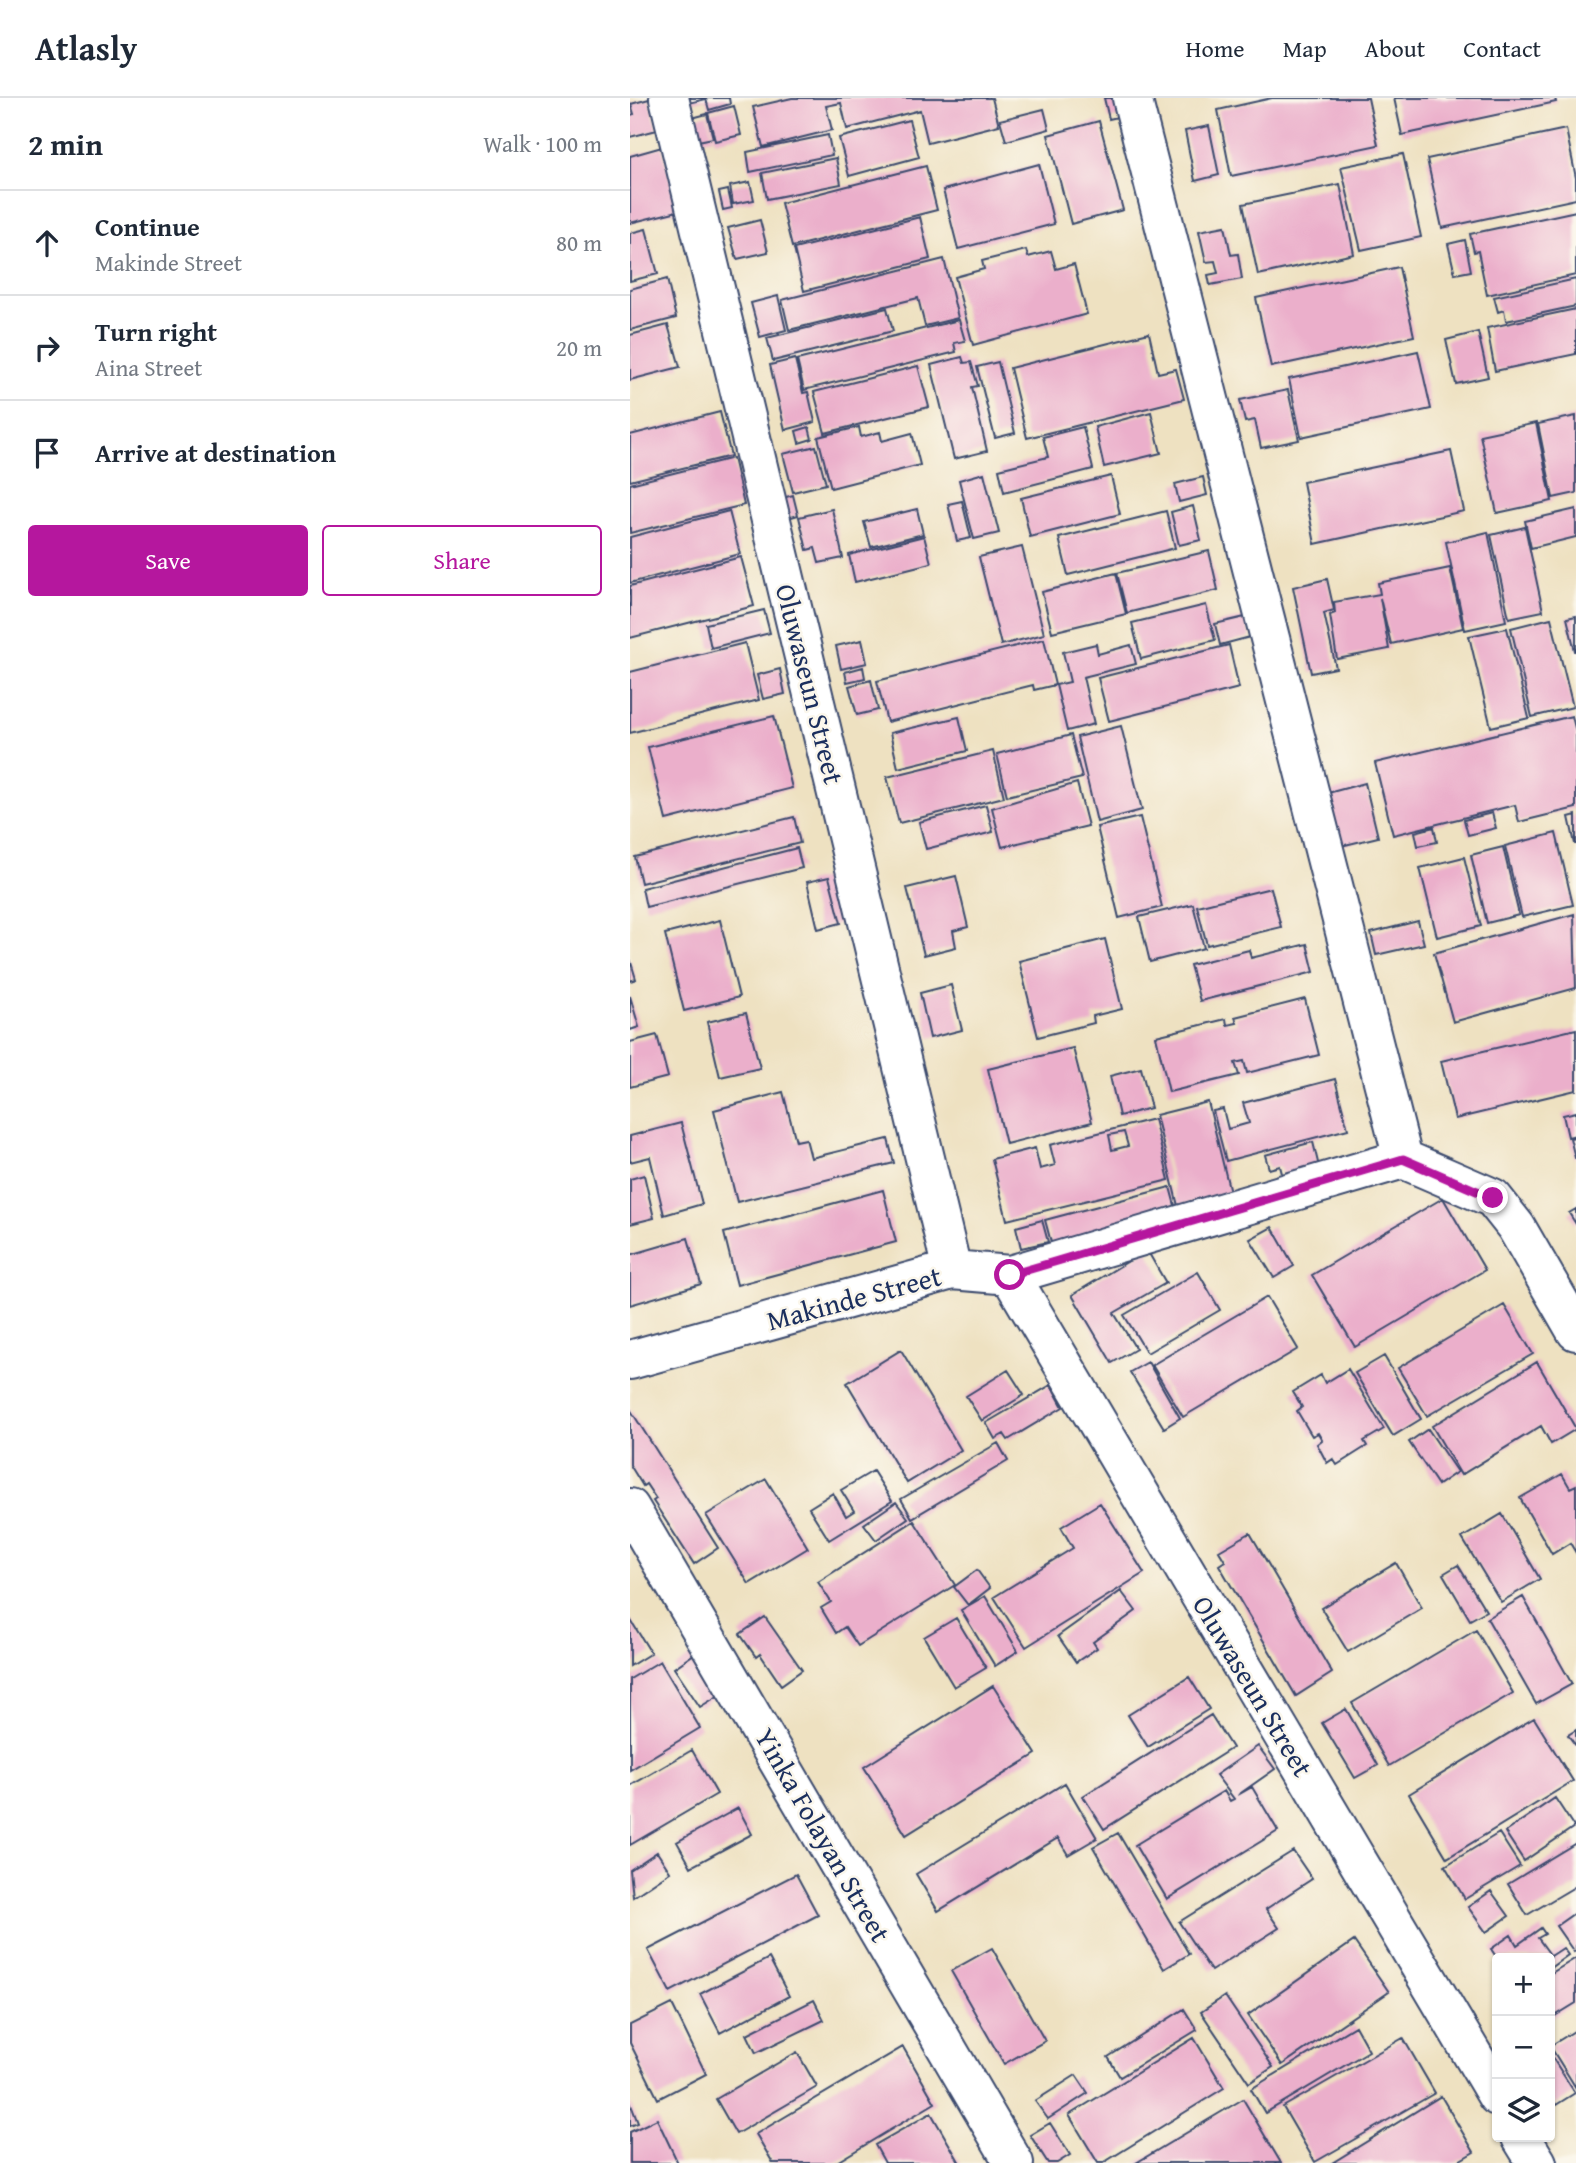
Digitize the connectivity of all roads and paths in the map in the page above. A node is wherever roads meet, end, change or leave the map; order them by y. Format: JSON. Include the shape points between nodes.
{"nodes":[{"id":1,"x":669,"y":98,"type":"edge"},
{"id":2,"x":1132,"y":98,"type":"edge"},
{"id":3,"x":1403,"y":1159,"type":"junction"},
{"id":4,"x":952,"y":1270,"type":"junction"},
{"id":5,"x":1010,"y":1275,"type":"junction"},
{"id":6,"x":1576,"y":1331,"type":"edge"},
{"id":7,"x":630,"y":1360,"type":"edge"},
{"id":8,"x":630,"y":1508,"type":"edge"},
{"id":9,"x":1492,"y":2088,"type":"edge"},
{"id":10,"x":1524,"y":2142,"type":"edge"},
{"id":11,"x":1014,"y":2163,"type":"edge"},
{"id":12,"x":1537,"y":2163,"type":"edge"}],
"edges":[{"from":1,"to":4,"type":"street","name":"Oluwaseun Street"},
{"from":2,"to":3,"type":"street"},
{"from":3,"to":5,"type":"street","name":"Makinde Street"},
{"from":3,"to":6,"type":"street","via":[[1493,1198],[1516,1227]]},
{"from":4,"to":5,"type":"street","name":"Makinde Street"},
{"from":4,"to":7,"type":"street","name":"Makinde Street"},
{"from":5,"to":9,"type":"street","name":"Oluwaseun Street"},
{"from":8,"to":11,"type":"street","name":"Yinka Folayan Street"},
{"from":10,"to":12,"type":"street"}]}
